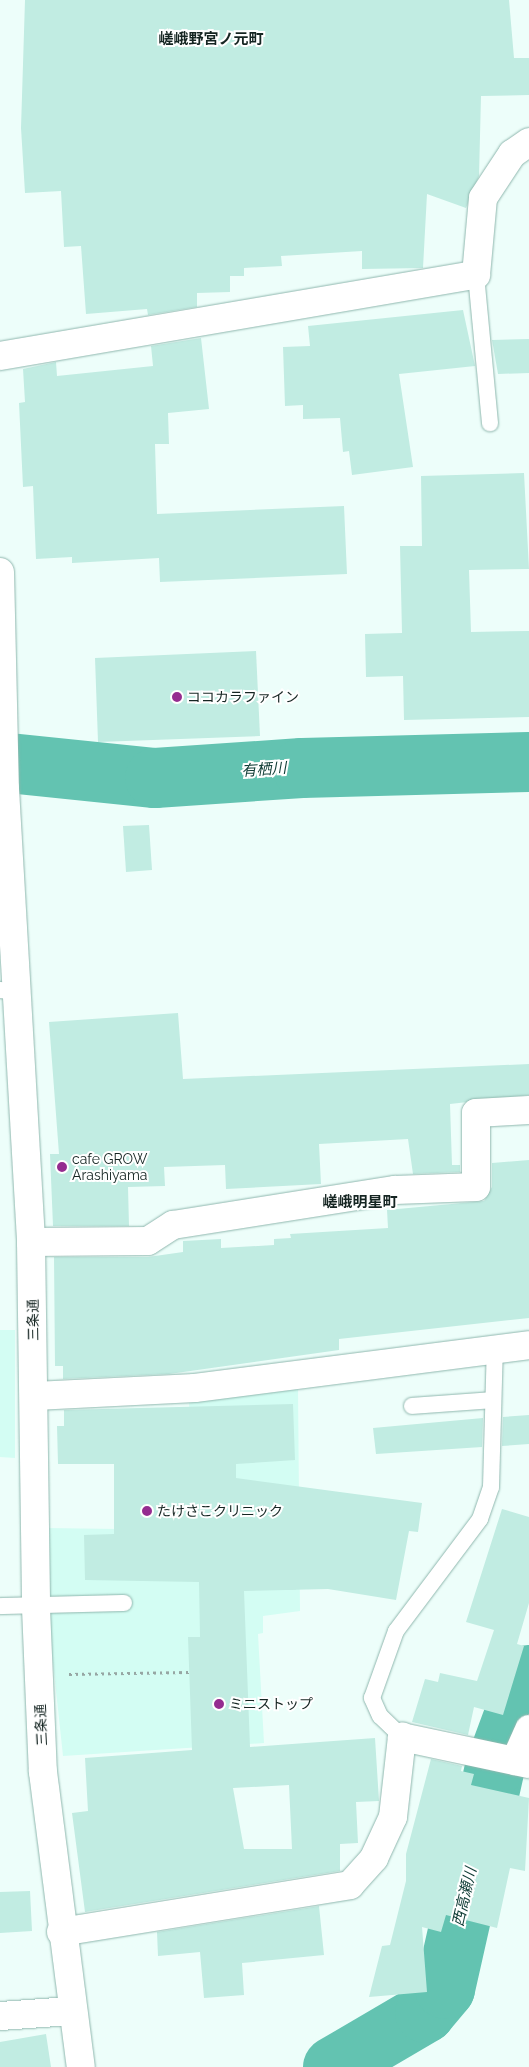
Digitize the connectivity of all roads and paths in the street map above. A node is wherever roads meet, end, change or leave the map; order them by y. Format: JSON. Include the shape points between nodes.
{"nodes":[{"id":1,"x":529,"y":142,"type":"edge"},
{"id":2,"x":476,"y":275,"type":"junction"},
{"id":3,"x":0,"y":356,"type":"edge"},
{"id":4,"x":490,"y":423,"type":"dead end"},
{"id":5,"x":0,"y":572,"type":"edge"},
{"id":6,"x":4,"y":794,"type":"edge"},
{"id":7,"x":9,"y":991,"type":"edge"},
{"id":8,"x":529,"y":1110,"type":"edge"},
{"id":9,"x":31,"y":1242,"type":"junction"},
{"id":10,"x":529,"y":1345,"type":"edge"},
{"id":11,"x":495,"y":1347,"type":"junction"},
{"id":12,"x":35,"y":1396,"type":"junction"},
{"id":13,"x":493,"y":1400,"type":"junction"},
{"id":14,"x":412,"y":1406,"type":"dead end"},
{"id":15,"x":124,"y":1603,"type":"dead end"},
{"id":16,"x":0,"y":1606,"type":"edge"},
{"id":17,"x":36,"y":1608,"type":"junction"},
{"id":18,"x":189,"y":1672,"type":"dead end"},
{"id":19,"x":39,"y":1674,"type":"junction"},
{"id":20,"x":529,"y":1729,"type":"edge"},
{"id":21,"x":402,"y":1736,"type":"junction"},
{"id":22,"x":522,"y":1762,"type":"edge"},
{"id":23,"x":61,"y":1932,"type":"junction"},
{"id":24,"x":72,"y":2011,"type":"junction"},
{"id":25,"x":0,"y":2016,"type":"edge"},
{"id":26,"x":81,"y":2067,"type":"edge"}],
"edges":[{"from":1,"to":2,"type":"street","via":[[512,154],[483,198]]},
{"from":2,"to":3,"type":"street"},
{"from":2,"to":4,"type":"lane"},
{"from":5,"to":6,"type":"street","name":"三条通"},
{"from":6,"to":7,"type":"street","name":"三条通"},
{"from":7,"to":9,"type":"street","name":"三条通"},
{"from":8,"to":9,"type":"street","via":[[476,1113],[476,1187],[396,1190],[183,1223],[148,1241]]},
{"from":9,"to":12,"type":"street","name":"三条通"},
{"from":10,"to":11,"type":"street"},
{"from":11,"to":12,"type":"street","via":[[195,1388]]},
{"from":11,"to":13,"type":"lane"},
{"from":12,"to":17,"type":"street","name":"三条通"},
{"from":13,"to":14,"type":"lane"},
{"from":13,"to":21,"type":"lane","via":[[491,1487],[480,1519],[396,1630],[372,1698],[380,1716]]},
{"from":15,"to":17,"type":"lane"},
{"from":16,"to":17,"type":"lane"},
{"from":17,"to":19,"type":"street","name":"三条通"},
{"from":18,"to":19,"type":"path"},
{"from":19,"to":23,"type":"street","name":"三条通","via":[[43,1772]]},
{"from":20,"to":22,"type":"street"},
{"from":21,"to":22,"type":"street"},
{"from":21,"to":23,"type":"street","via":[[393,1817],[374,1858],[350,1885]]},
{"from":23,"to":24,"type":"street","name":"三条通"},
{"from":24,"to":25,"type":"street"},
{"from":24,"to":26,"type":"street","name":"三条通"}]}
